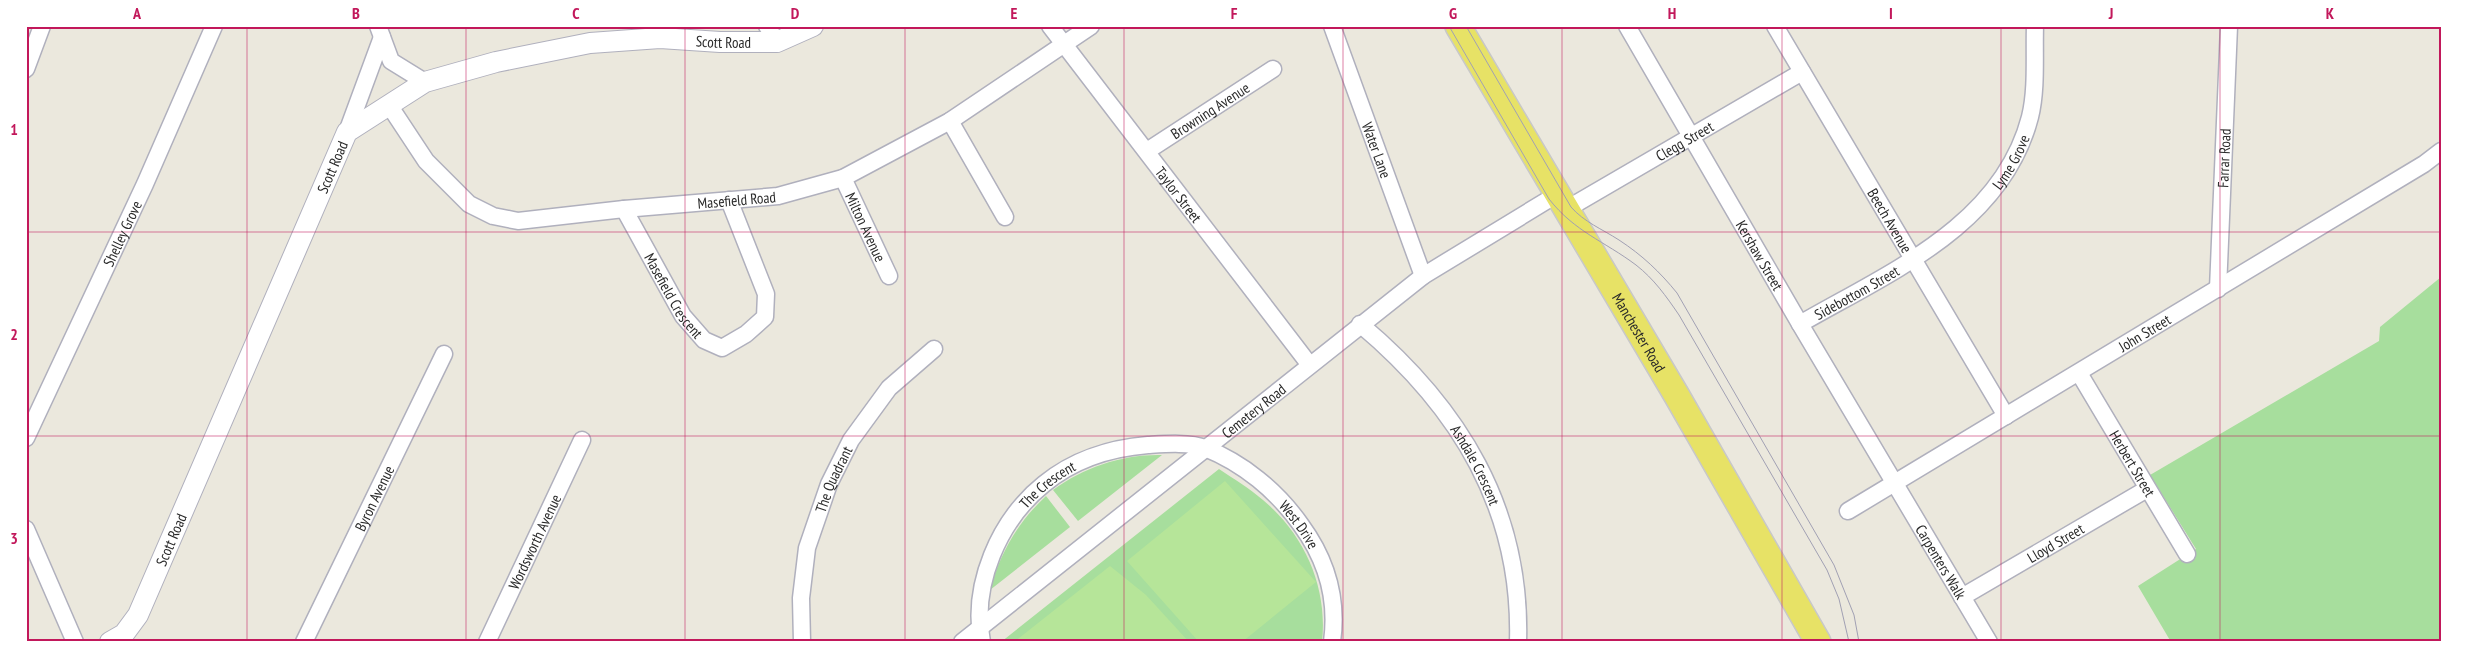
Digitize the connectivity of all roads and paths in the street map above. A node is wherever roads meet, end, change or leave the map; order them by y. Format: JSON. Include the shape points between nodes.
{"nodes":[{"id":1,"x":42,"y":26,"type":"edge"},
{"id":2,"x":214,"y":26,"type":"edge"},
{"id":3,"x":813,"y":26,"type":"edge"},
{"id":4,"x":1050,"y":26,"type":"edge"},
{"id":5,"x":1091,"y":26,"type":"edge"},
{"id":6,"x":1332,"y":26,"type":"edge"},
{"id":7,"x":1458,"y":26,"type":"edge"},
{"id":8,"x":1627,"y":26,"type":"edge"},
{"id":9,"x":1775,"y":26,"type":"edge"},
{"id":10,"x":2035,"y":26,"type":"edge"},
{"id":11,"x":2229,"y":26,"type":"edge"},
{"id":12,"x":380,"y":32,"type":"edge"},
{"id":13,"x":772,"y":34,"type":"edge"},
{"id":14,"x":1064,"y":44,"type":"junction"},
{"id":15,"x":26,"y":69,"type":"edge"},
{"id":16,"x":1272,"y":69,"type":"dead end"},
{"id":17,"x":1802,"y":72,"type":"junction"},
{"id":18,"x":425,"y":82,"type":"junction"},
{"id":19,"x":389,"y":105,"type":"junction"},
{"id":20,"x":950,"y":121,"type":"junction"},
{"id":21,"x":347,"y":132,"type":"junction"},
{"id":22,"x":1691,"y":137,"type":"junction"},
{"id":23,"x":1147,"y":151,"type":"junction"},
{"id":24,"x":2441,"y":151,"type":"edge"},
{"id":25,"x":843,"y":178,"type":"junction"},
{"id":26,"x":730,"y":200,"type":"junction"},
{"id":27,"x":1561,"y":202,"type":"junction"},
{"id":28,"x":624,"y":209,"type":"junction"},
{"id":29,"x":1005,"y":217,"type":"dead end"},
{"id":30,"x":1913,"y":258,"type":"junction"},
{"id":31,"x":889,"y":276,"type":"dead end"},
{"id":32,"x":1423,"y":276,"type":"junction"},
{"id":33,"x":2218,"y":289,"type":"junction"},
{"id":34,"x":1360,"y":324,"type":"junction"},
{"id":35,"x":1800,"y":324,"type":"junction"},
{"id":36,"x":934,"y":349,"type":"dead end"},
{"id":37,"x":444,"y":354,"type":"dead end"},
{"id":38,"x":1309,"y":364,"type":"junction"},
{"id":39,"x":2079,"y":373,"type":"junction"},
{"id":40,"x":2006,"y":416,"type":"junction"},
{"id":41,"x":26,"y":438,"type":"edge"},
{"id":42,"x":582,"y":440,"type":"dead end"},
{"id":43,"x":1204,"y":448,"type":"junction"},
{"id":44,"x":1894,"y":483,"type":"junction"},
{"id":45,"x":2147,"y":488,"type":"junction"},
{"id":46,"x":1848,"y":511,"type":"dead end"},
{"id":47,"x":26,"y":529,"type":"edge"},
{"id":48,"x":2187,"y":554,"type":"dead end"},
{"id":49,"x":1962,"y":597,"type":"junction"},
{"id":50,"x":981,"y":635,"type":"edge"},
{"id":51,"x":75,"y":642,"type":"edge"},
{"id":52,"x":110,"y":642,"type":"edge"},
{"id":53,"x":304,"y":642,"type":"edge"},
{"id":54,"x":487,"y":642,"type":"edge"},
{"id":55,"x":802,"y":642,"type":"edge"},
{"id":56,"x":962,"y":642,"type":"edge"},
{"id":57,"x":1332,"y":642,"type":"edge"},
{"id":58,"x":1518,"y":642,"type":"edge"},
{"id":59,"x":1818,"y":642,"type":"edge"},
{"id":60,"x":1989,"y":642,"type":"edge"}],
"edges":[{"from":1,"to":15,"type":"street"},
{"from":2,"to":41,"type":"street","name":"Shelley Grove","via":[[145,184]]},
{"from":3,"to":13,"type":"street","name":"Scott Road"},
{"from":4,"to":14,"type":"street","name":"Taylor Street"},
{"from":5,"to":14,"type":"street","name":"Masefield Road"},
{"from":6,"to":32,"type":"street","name":"Water Lane"},
{"from":7,"to":27,"type":"main road","name":"Manchester Road"},
{"from":8,"to":22,"type":"street","name":"Kershaw Street"},
{"from":9,"to":17,"type":"street","name":"Beech Avenue"},
{"from":10,"to":30,"type":"street","name":"Lyme Grove","via":[[2030,117],[2006,174],[1970,216]]},
{"from":11,"to":33,"type":"street","name":"Farrar Road"},
{"from":12,"to":18,"type":"street","via":[[390,61]]},
{"from":12,"to":21,"type":"street"},
{"from":13,"to":18,"type":"street","name":"Scott Road","via":[[720,42],[660,38],[590,43],[496,62]]},
{"from":14,"to":20,"type":"street","name":"Masefield Road"},
{"from":14,"to":23,"type":"street","name":"Taylor Street"},
{"from":16,"to":23,"type":"street","name":"Browning Avenue"},
{"from":17,"to":22,"type":"street","name":"Clegg Street"},
{"from":17,"to":30,"type":"street","name":"Beech Avenue"},
{"from":18,"to":19,"type":"street","name":"Scott Road"},
{"from":19,"to":21,"type":"street","name":"Scott Road"},
{"from":19,"to":28,"type":"street","name":"Masefield Road","via":[[426,161],[469,204],[492,216],[518,222]]},
{"from":20,"to":25,"type":"street","name":"Masefield Road"},
{"from":20,"to":29,"type":"street"},
{"from":21,"to":52,"type":"street","name":"Scott Road","via":[[138,614],[124,634]]},
{"from":22,"to":27,"type":"street","name":"Clegg Street"},
{"from":22,"to":35,"type":"street","name":"Kershaw Street"},
{"from":23,"to":38,"type":"street","name":"Taylor Street"},
{"from":24,"to":33,"type":"street","name":"John Street"},
{"from":25,"to":26,"type":"street","name":"Masefield Road","via":[[778,196]]},
{"from":25,"to":31,"type":"street","name":"Milton Avenue"},
{"from":26,"to":28,"type":"street","name":"Masefield Road"},
{"from":26,"to":28,"type":"street","name":"Masefield Crescent","via":[[766,294],[765,317],[746,334],[722,348],[704,340],[683,316]]},
{"from":27,"to":32,"type":"street","name":"Cemetery Road"},
{"from":27,"to":59,"type":"main road","name":"Manchester Road"},
{"from":30,"to":35,"type":"street","name":"Sidebottom Street"},
{"from":30,"to":40,"type":"street","name":"Beech Avenue"},
{"from":32,"to":34,"type":"street","name":"Cemetery Road"},
{"from":33,"to":39,"type":"street","name":"John Street"},
{"from":34,"to":38,"type":"street","name":"Cemetery Road"},
{"from":34,"to":58,"type":"street","name":"Ashdale Crescent","via":[[1415,374],[1446,411],[1469,447],[1500,514],[1510,549],[1517,593]]},
{"from":35,"to":44,"type":"street","name":"Kershaw Street"},
{"from":36,"to":55,"type":"street","name":"The Quadrant","via":[[889,388],[851,440],[829,484],[807,548]]},
{"from":37,"to":53,"type":"street","name":"Byron Avenue"},
{"from":38,"to":43,"type":"street","name":"Cemetery Road"},
{"from":39,"to":40,"type":"street","name":"John Street"},
{"from":39,"to":45,"type":"street","name":"Herbert Street"},
{"from":40,"to":44,"type":"street","name":"John Street"},
{"from":42,"to":54,"type":"street","name":"Wordsworth Avenue"},
{"from":43,"to":50,"type":"street","name":"Cemetery Road"},
{"from":43,"to":50,"type":"street","name":"The Crescent","via":[[1170,444],[1124,447],[1098,454],[1044,483],[1019,508],[990,560],[982,588]]},
{"from":43,"to":57,"type":"street","name":"West Drive","via":[[1272,489],[1311,538],[1325,567],[1332,593]]},
{"from":44,"to":46,"type":"street","name":"John Street"},
{"from":44,"to":49,"type":"street","name":"Carpenters Walk"},
{"from":45,"to":48,"type":"street","name":"Herbert Street"},
{"from":45,"to":49,"type":"street","name":"Lloyd Street"},
{"from":47,"to":51,"type":"street"},
{"from":49,"to":60,"type":"street","name":"Carpenters Walk"},
{"from":50,"to":56,"type":"street","name":"Cemetery Road"}]}
